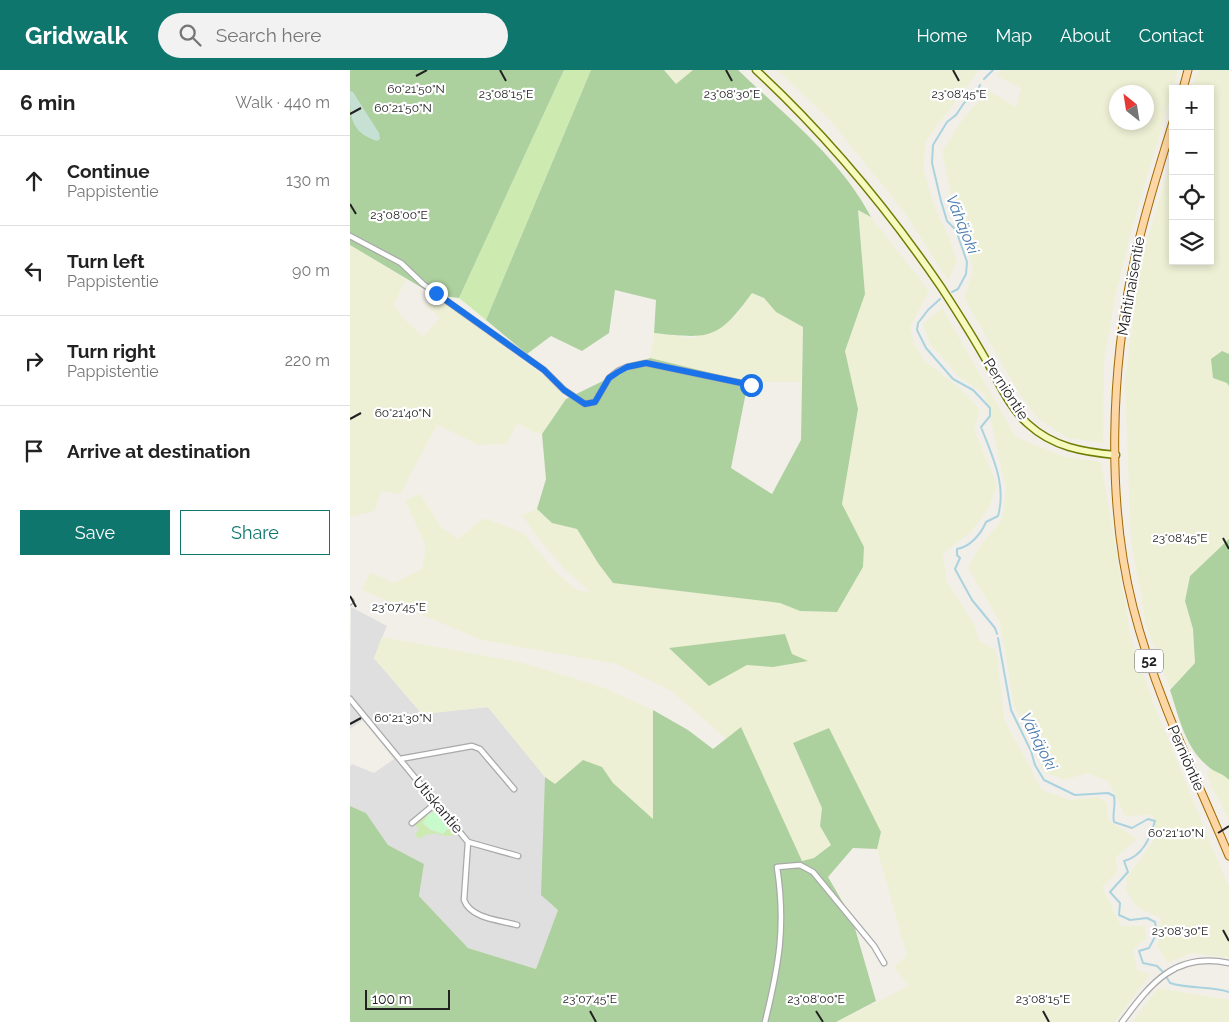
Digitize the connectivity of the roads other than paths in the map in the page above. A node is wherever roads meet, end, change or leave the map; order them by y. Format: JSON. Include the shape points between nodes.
{"nodes":[{"id":1,"x":756,"y":70,"type":"edge"},
{"id":2,"x":1188,"y":70,"type":"edge"},
{"id":3,"x":1183,"y":85,"type":"edge"},
{"id":4,"x":1171,"y":130,"type":"edge"},
{"id":5,"x":350,"y":236,"type":"edge"},
{"id":6,"x":751,"y":385,"type":"dead end"},
{"id":7,"x":1116,"y":455,"type":"junction"},
{"id":8,"x":350,"y":699,"type":"edge"},
{"id":9,"x":400,"y":759,"type":"junction"},
{"id":10,"x":514,"y":789,"type":"dead end"},
{"id":11,"x":436,"y":803,"type":"junction"},
{"id":12,"x":412,"y":823,"type":"dead end"},
{"id":13,"x":468,"y":842,"type":"junction"},
{"id":14,"x":518,"y":856,"type":"dead end"},
{"id":15,"x":1229,"y":856,"type":"edge"},
{"id":16,"x":517,"y":925,"type":"dead end"},
{"id":17,"x":1229,"y":962,"type":"edge"},
{"id":18,"x":884,"y":963,"type":"dead end"},
{"id":19,"x":764,"y":1022,"type":"edge"},
{"id":20,"x":1122,"y":1022,"type":"edge"}],
"edges":[{"from":1,"to":7,"type":"main road","name":"Perniöntie","via":[[816,130],[907,238],[1027,424],[1061,445],[1084,452]]},
{"from":2,"to":3,"type":"main road"},
{"from":4,"to":7,"type":"main road","name":"Mahtinaisentie","number":"52","via":[[1145,217],[1124,313],[1118,370]]},
{"from":5,"to":6,"type":"street","via":[[401,263],[424,284],[537,365],[585,404],[595,402],[609,378],[627,367],[646,363]]},
{"from":7,"to":15,"type":"main road","name":"Perniöntie","number":"52","via":[[1120,534],[1138,623],[1170,721]]},
{"from":8,"to":9,"type":"street","name":"Utiskantie"},
{"from":9,"to":10,"type":"street","via":[[472,746],[480,749]]},
{"from":9,"to":11,"type":"street","name":"Utiskantie"},
{"from":11,"to":12,"type":"street"},
{"from":11,"to":13,"type":"street","name":"Utiskantie"},
{"from":13,"to":14,"type":"street"},
{"from":13,"to":16,"type":"street","name":"Utiskantie","via":[[464,900],[467,909]]},
{"from":17,"to":20,"type":"street","via":[[1204,960],[1182,963],[1147,989]]},
{"from":18,"to":19,"type":"street","via":[[874,946],[813,872],[800,865],[777,866],[782,934]]}]}
